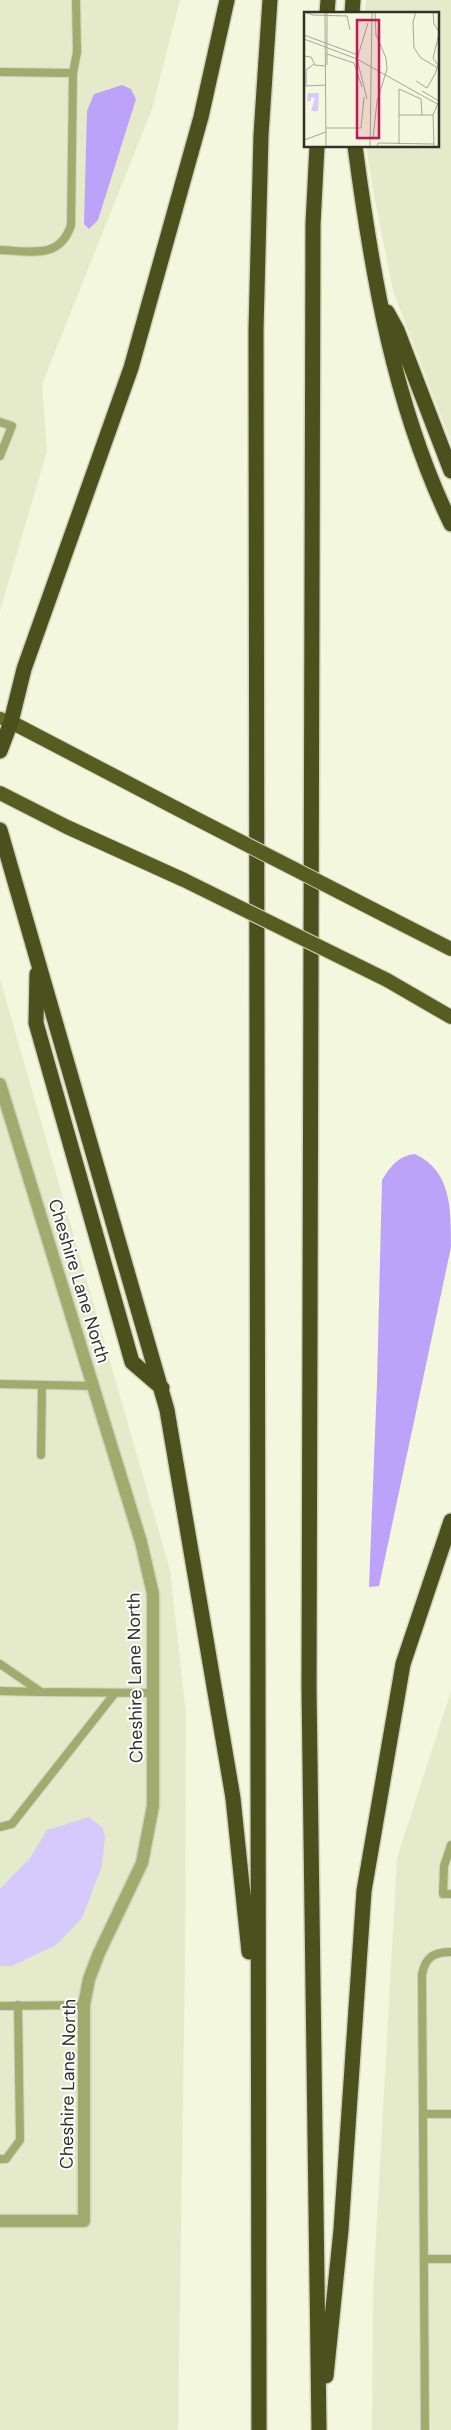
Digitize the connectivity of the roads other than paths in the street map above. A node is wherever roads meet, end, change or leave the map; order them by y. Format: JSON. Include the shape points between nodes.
{"nodes":[{"id":1,"x":76,"y":0,"type":"edge"},
{"id":2,"x":226,"y":0,"type":"edge"},
{"id":3,"x":270,"y":0,"type":"edge"},
{"id":4,"x":0,"y":72,"type":"edge"},
{"id":5,"x":73,"y":73,"type":"junction"},
{"id":6,"x":318,"y":148,"type":"edge"},
{"id":7,"x":355,"y":148,"type":"edge"},
{"id":8,"x":0,"y":250,"type":"edge"},
{"id":9,"x":380,"y":300,"type":"junction"},
{"id":10,"x":0,"y":422,"type":"edge"},
{"id":11,"x":0,"y":456,"type":"edge"},
{"id":12,"x":451,"y":471,"type":"edge"},
{"id":13,"x":451,"y":524,"type":"edge"},
{"id":14,"x":5,"y":720,"type":"edge"},
{"id":15,"x":0,"y":751,"type":"edge"},
{"id":16,"x":0,"y":793,"type":"edge"},
{"id":17,"x":0,"y":830,"type":"edge"},
{"id":18,"x":451,"y":949,"type":"edge"},
{"id":19,"x":38,"y":960,"type":"junction"},
{"id":20,"x":451,"y":1017,"type":"edge"},
{"id":21,"x":0,"y":1087,"type":"edge"},
{"id":22,"x":0,"y":1384,"type":"edge"},
{"id":23,"x":42,"y":1386,"type":"junction"},
{"id":24,"x":93,"y":1386,"type":"junction"},
{"id":25,"x":162,"y":1388,"type":"junction"},
{"id":26,"x":42,"y":1455,"type":"dead end"},
{"id":27,"x":451,"y":1521,"type":"edge"},
{"id":28,"x":0,"y":1664,"type":"edge"},
{"id":29,"x":0,"y":1691,"type":"edge"},
{"id":30,"x":41,"y":1692,"type":"junction"},
{"id":31,"x":115,"y":1693,"type":"junction"},
{"id":32,"x":154,"y":1693,"type":"junction"},
{"id":33,"x":0,"y":1827,"type":"edge"},
{"id":34,"x":451,"y":1845,"type":"edge"},
{"id":35,"x":451,"y":1894,"type":"edge"},
{"id":36,"x":451,"y":1952,"type":"edge"},
{"id":37,"x":84,"y":2005,"type":"junction"},
{"id":38,"x":0,"y":2006,"type":"edge"},
{"id":39,"x":18,"y":2006,"type":"junction"},
{"id":40,"x":258,"y":2033,"type":"junction"},
{"id":41,"x":423,"y":2114,"type":"junction"},
{"id":42,"x":451,"y":2114,"type":"edge"},
{"id":43,"x":0,"y":2159,"type":"edge"},
{"id":44,"x":0,"y":2221,"type":"edge"},
{"id":45,"x":424,"y":2259,"type":"junction"},
{"id":46,"x":451,"y":2259,"type":"edge"},
{"id":47,"x":259,"y":2430,"type":"edge"},
{"id":48,"x":320,"y":2430,"type":"edge"},
{"id":49,"x":425,"y":2430,"type":"edge"}],
"edges":[{"from":1,"to":5,"type":"lane","via":[[77,52]]},
{"from":2,"to":14,"type":"highway","via":[[201,117],[131,368]]},
{"from":3,"to":40,"type":"highway","via":[[261,135],[256,330]]},
{"from":4,"to":5,"type":"lane"},
{"from":5,"to":8,"type":"lane","via":[[71,225],[68,234],[63,243],[45,251]]},
{"from":6,"to":48,"type":"highway","via":[[313,224],[309,1688]]},
{"from":7,"to":9,"type":"highway"},
{"from":9,"to":12,"type":"highway","via":[[397,330]]},
{"from":9,"to":13,"type":"highway","via":[[396,377]]},
{"from":10,"to":11,"type":"lane","via":[[12,426]]},
{"from":14,"to":15,"type":"highway"},
{"from":14,"to":18,"type":"highway","bridge":true},
{"from":16,"to":20,"type":"highway","bridge":true,"via":[[387,980]]},
{"from":17,"to":19,"type":"highway"},
{"from":19,"to":25,"type":"highway"},
{"from":19,"to":25,"type":"highway","via":[[36,1023],[132,1362]]},
{"from":21,"to":24,"type":"street","name":"Cheshire Lane North"},
{"from":22,"to":23,"type":"lane"},
{"from":23,"to":24,"type":"lane"},
{"from":23,"to":26,"type":"lane"},
{"from":24,"to":32,"type":"street","name":"Cheshire Lane North","via":[[141,1542],[153,1594]]},
{"from":25,"to":40,"type":"highway","via":[[233,1798]]},
{"from":27,"to":48,"type":"highway","via":[[403,1664],[364,1891],[341,2230]]},
{"from":28,"to":30,"type":"lane"},
{"from":29,"to":30,"type":"lane"},
{"from":30,"to":31,"type":"lane"},
{"from":31,"to":32,"type":"lane"},
{"from":31,"to":33,"type":"lane","via":[[12,1824]]},
{"from":32,"to":37,"type":"street","name":"Cheshire Lane North","via":[[153,1806],[142,1863],[99,1953]]},
{"from":34,"to":35,"type":"lane","via":[[444,1866],[443,1894]]},
{"from":36,"to":41,"type":"lane","via":[[430,1956],[424,1966]]},
{"from":37,"to":39,"type":"lane"},
{"from":37,"to":44,"type":"street","name":"Cheshire Lane North","via":[[84,2221]]},
{"from":38,"to":39,"type":"lane"},
{"from":39,"to":43,"type":"lane","via":[[20,2140],[6,2159]]},
{"from":40,"to":47,"type":"highway"},
{"from":41,"to":42,"type":"lane"},
{"from":41,"to":45,"type":"lane"},
{"from":45,"to":46,"type":"lane"},
{"from":45,"to":49,"type":"lane"}]}
